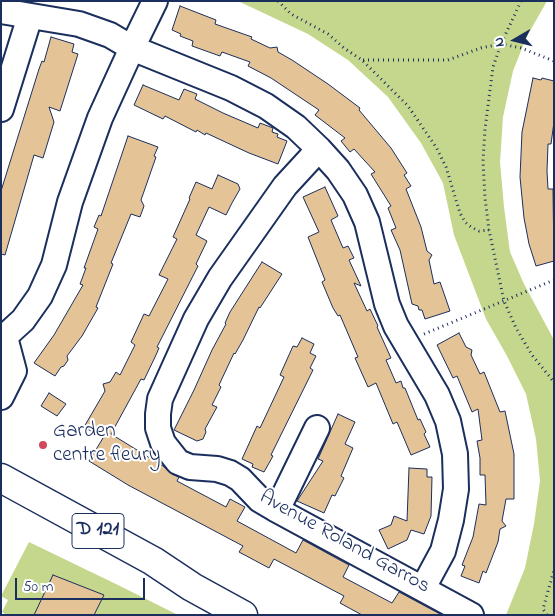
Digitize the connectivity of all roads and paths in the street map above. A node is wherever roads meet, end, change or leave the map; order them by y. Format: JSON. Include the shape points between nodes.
{"nodes":[{"id":1,"x":155,"y":1,"type":"edge"},
{"id":2,"x":278,"y":1,"type":"edge"},
{"id":3,"x":521,"y":1,"type":"edge"},
{"id":4,"x":1,"y":11,"type":"edge"},
{"id":5,"x":30,"y":16,"type":"junction"},
{"id":6,"x":501,"y":44,"type":"junction"},
{"id":7,"x":132,"y":48,"type":"junction"},
{"id":8,"x":362,"y":60,"type":"junction"},
{"id":9,"x":554,"y":61,"type":"edge"},
{"id":10,"x":1,"y":108,"type":"edge"},
{"id":11,"x":319,"y":149,"type":"junction"},
{"id":12,"x":489,"y":230,"type":"junction"},
{"id":13,"x":554,"y":280,"type":"edge"},
{"id":14,"x":504,"y":301,"type":"junction"},
{"id":15,"x":3,"y":339,"type":"edge"},
{"id":16,"x":405,"y":342,"type":"junction"},
{"id":17,"x":554,"y":382,"type":"edge"},
{"id":18,"x":1,"y":397,"type":"edge"},
{"id":19,"x":316,"y":428,"type":"dead end"},
{"id":20,"x":1,"y":478,"type":"edge"},
{"id":21,"x":1,"y":497,"type":"edge"},
{"id":22,"x":277,"y":510,"type":"junction"},
{"id":23,"x":554,"y":570,"type":"edge"},
{"id":24,"x":192,"y":587,"type":"junction"},
{"id":25,"x":423,"y":588,"type":"junction"},
{"id":26,"x":467,"y":612,"type":"edge"},
{"id":27,"x":243,"y":615,"type":"edge"},
{"id":28,"x":547,"y":615,"type":"edge"}],
"edges":[{"from":1,"to":7,"type":"street"},
{"from":2,"to":8,"type":"path","via":[[291,14],[328,34]]},
{"from":3,"to":6,"type":"path"},
{"from":4,"to":5,"type":"street"},
{"from":5,"to":7,"type":"street","via":[[79,24],[110,35]]},
{"from":5,"to":10,"type":"street"},
{"from":6,"to":8,"type":"path","via":[[448,60]]},
{"from":6,"to":9,"type":"path"},
{"from":6,"to":12,"type":"path","via":[[493,67],[485,129],[483,161]]},
{"from":7,"to":11,"type":"street","via":[[231,88],[266,106],[296,127]]},
{"from":7,"to":15,"type":"street","via":[[100,118],[70,202],[54,264],[40,296]]},
{"from":8,"to":12,"type":"path","via":[[408,106],[423,126],[446,167],[465,222],[479,231]]},
{"from":11,"to":16,"type":"street","via":[[355,195],[367,222],[387,304]]},
{"from":11,"to":22,"type":"street","name":"Avenue Roland Garros","via":[[285,186],[220,278],[196,319],[160,399],[158,414],[163,443],[178,462],[230,473],[260,500]]},
{"from":12,"to":14,"type":"path"},
{"from":13,"to":14,"type":"path"},
{"from":14,"to":16,"type":"path"},
{"from":14,"to":17,"type":"path","via":[[528,348]]},
{"from":15,"to":18,"type":"street","via":[[14,371]]},
{"from":16,"to":25,"type":"street","via":[[437,395],[448,421],[455,454],[456,489],[452,520],[443,551]]},
{"from":19,"to":22,"type":"street"},
{"from":20,"to":24,"type":"main road","number":"D 121","via":[[152,561]]},
{"from":21,"to":24,"type":"main road","number":"D 121","via":[[136,567]]},
{"from":22,"to":25,"type":"street","name":"Avenue Roland Garros"},
{"from":23,"to":28,"type":"path","via":[[543,609]]},
{"from":24,"to":27,"type":"main road","number":"D 121"},
{"from":25,"to":26,"type":"street","name":"Avenue Roland Garros"}]}
